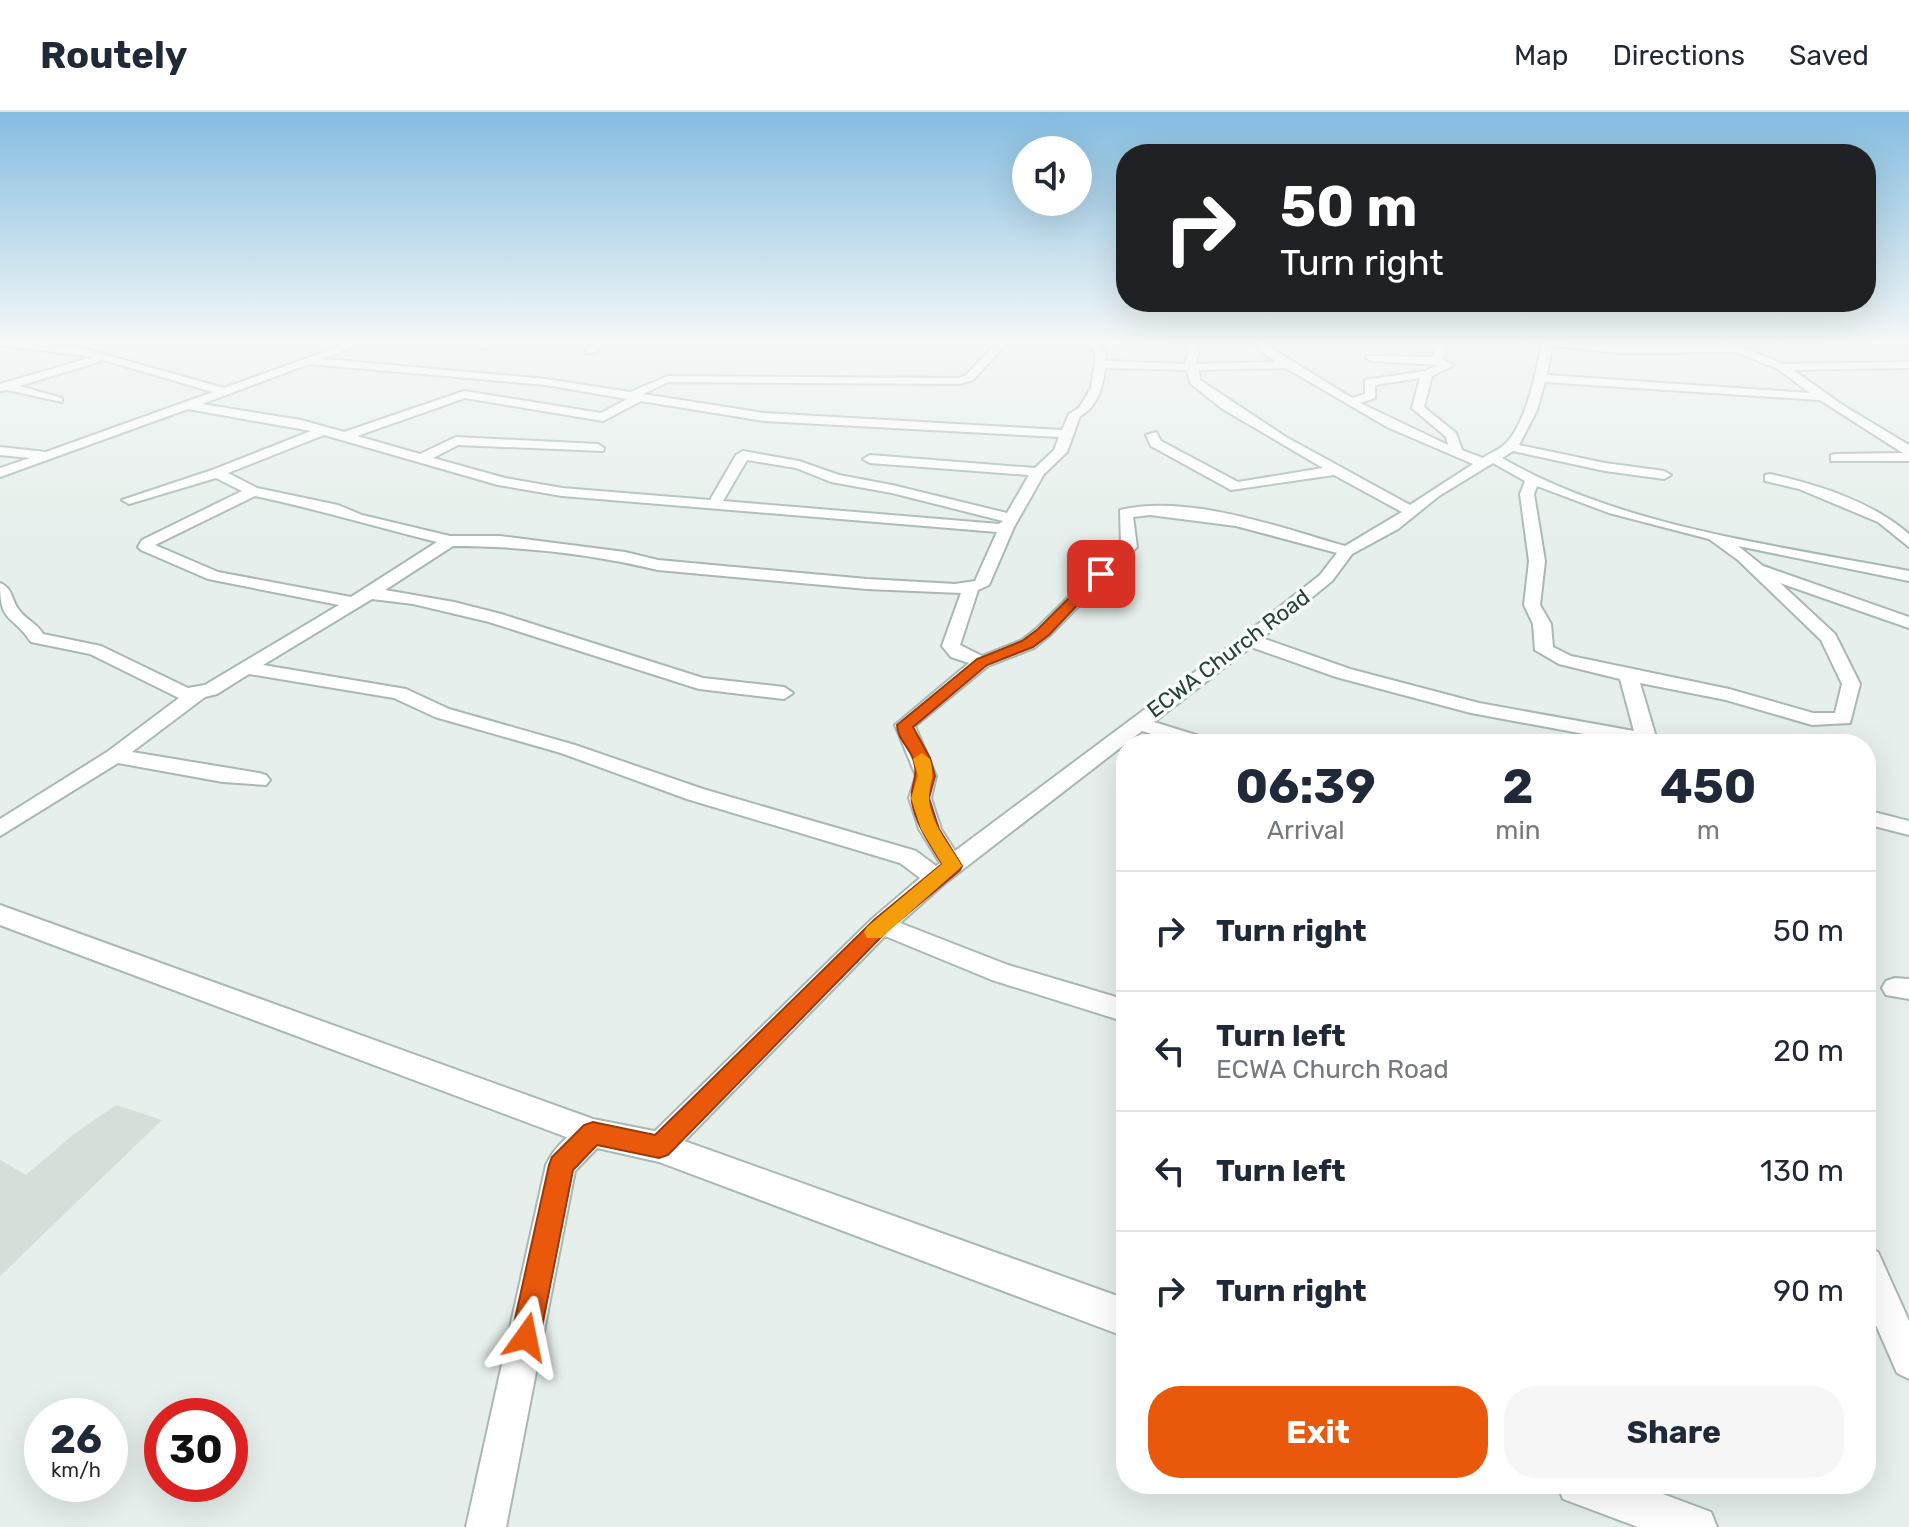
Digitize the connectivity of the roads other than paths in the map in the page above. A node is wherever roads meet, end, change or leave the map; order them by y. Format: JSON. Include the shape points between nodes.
{"nodes":[{"id":1,"x":185,"y":406,"type":"edge"},
{"id":2,"x":194,"y":406,"type":"edge"},
{"id":3,"x":430,"y":406,"type":"edge"},
{"id":4,"x":537,"y":406,"type":"edge"},
{"id":5,"x":621,"y":406,"type":"edge"},
{"id":6,"x":692,"y":406,"type":"edge"},
{"id":7,"x":1086,"y":406,"type":"edge"},
{"id":8,"x":1229,"y":406,"type":"edge"},
{"id":9,"x":1359,"y":406,"type":"edge"},
{"id":10,"x":1419,"y":406,"type":"edge"},
{"id":11,"x":1532,"y":406,"type":"edge"},
{"id":12,"x":1837,"y":406,"type":"edge"},
{"id":13,"x":324,"y":430,"type":"junction"},
{"id":14,"x":1068,"y":434,"type":"junction"},
{"id":15,"x":1152,"y":435,"type":"dead end"},
{"id":16,"x":346,"y":436,"type":"junction"},
{"id":17,"x":598,"y":448,"type":"dead end"},
{"id":18,"x":0,"y":451,"type":"edge"},
{"id":19,"x":1456,"y":453,"type":"junction"},
{"id":20,"x":1909,"y":454,"type":"edge"},
{"id":21,"x":49,"y":455,"type":"junction"},
{"id":22,"x":1495,"y":456,"type":"junction"},
{"id":23,"x":423,"y":458,"type":"junction"},
{"id":24,"x":1836,"y":458,"type":"dead end"},
{"id":25,"x":870,"y":459,"type":"dead end"},
{"id":26,"x":1337,"y":470,"type":"junction"},
{"id":27,"x":1038,"y":472,"type":"junction"},
{"id":28,"x":0,"y":473,"type":"edge"},
{"id":29,"x":217,"y":473,"type":"junction"},
{"id":30,"x":1664,"y":475,"type":"dead end"},
{"id":31,"x":1770,"y":478,"type":"dead end"},
{"id":32,"x":1532,"y":479,"type":"junction"},
{"id":33,"x":253,"y":491,"type":"junction"},
{"id":34,"x":129,"y":500,"type":"dead end"},
{"id":35,"x":713,"y":506,"type":"junction"},
{"id":36,"x":1411,"y":511,"type":"junction"},
{"id":37,"x":1010,"y":523,"type":"junction"},
{"id":38,"x":1715,"y":537,"type":"junction"},
{"id":39,"x":450,"y":541,"type":"junction"},
{"id":40,"x":1909,"y":542,"type":"edge"},
{"id":41,"x":1347,"y":551,"type":"junction"},
{"id":42,"x":1752,"y":567,"type":"junction"},
{"id":43,"x":1909,"y":576,"type":"edge"},
{"id":44,"x":0,"y":588,"type":"edge"},
{"id":45,"x":971,"y":588,"type":"junction"},
{"id":46,"x":372,"y":594,"type":"junction"},
{"id":47,"x":354,"y":603,"type":"junction"},
{"id":48,"x":1909,"y":623,"type":"edge"},
{"id":49,"x":1249,"y":640,"type":"junction"},
{"id":50,"x":982,"y":662,"type":"junction"},
{"id":51,"x":245,"y":668,"type":"junction"},
{"id":52,"x":1628,"y":675,"type":"junction"},
{"id":53,"x":784,"y":693,"type":"dead end"},
{"id":54,"x":197,"y":694,"type":"junction"},
{"id":55,"x":1137,"y":723,"type":"junction"},
{"id":56,"x":1123,"y":734,"type":"edge"},
{"id":57,"x":1173,"y":734,"type":"edge"},
{"id":58,"x":1607,"y":734,"type":"edge"},
{"id":59,"x":1646,"y":734,"type":"edge"},
{"id":60,"x":1116,"y":739,"type":"edge"},
{"id":61,"x":114,"y":756,"type":"junction"},
{"id":62,"x":259,"y":780,"type":"dead end"},
{"id":63,"x":1876,"y":820,"type":"edge"},
{"id":64,"x":1909,"y":828,"type":"edge"},
{"id":65,"x":0,"y":829,"type":"edge"},
{"id":66,"x":945,"y":872,"type":"junction"},
{"id":67,"x":0,"y":915,"type":"edge"},
{"id":68,"x":881,"y":925,"type":"junction"},
{"id":69,"x":1116,"y":1008,"type":"edge"},
{"id":70,"x":593,"y":1133,"type":"junction"},
{"id":71,"x":659,"y":1147,"type":"junction"},
{"id":72,"x":1876,"y":1286,"type":"edge"},
{"id":73,"x":1116,"y":1314,"type":"edge"},
{"id":74,"x":1909,"y":1361,"type":"edge"},
{"id":75,"x":1605,"y":1494,"type":"edge"},
{"id":76,"x":486,"y":1527,"type":"edge"},
{"id":77,"x":1696,"y":1527,"type":"edge"}],
"edges":[{"from":1,"to":21,"type":"street"},
{"from":2,"to":13,"type":"street"},
{"from":3,"to":16,"type":"street"},
{"from":4,"to":5,"type":"street","via":[[603,417]]},
{"from":6,"to":14,"type":"street","via":[[811,421]]},
{"from":7,"to":14,"type":"street","via":[[1075,414]]},
{"from":8,"to":26,"type":"street"},
{"from":9,"to":19,"type":"street"},
{"from":10,"to":19,"type":"street","via":[[1452,436]]},
{"from":11,"to":22,"type":"street","name":"ECWA Church Road"},
{"from":12,"to":20,"type":"street"},
{"from":13,"to":16,"type":"street"},
{"from":13,"to":29,"type":"street"},
{"from":14,"to":27,"type":"street","via":[[1060,452]]},
{"from":15,"to":26,"type":"street","via":[[1156,443],[1236,487]]},
{"from":16,"to":23,"type":"street"},
{"from":17,"to":23,"type":"street","via":[[456,441]]},
{"from":18,"to":21,"type":"street"},
{"from":19,"to":22,"type":"street"},
{"from":20,"to":24,"type":"street"},
{"from":21,"to":28,"type":"street"},
{"from":22,"to":30,"type":"street"},
{"from":22,"to":32,"type":"street"},
{"from":22,"to":36,"type":"street","name":"ECWA Church Road"},
{"from":23,"to":35,"type":"street","via":[[503,482],[562,492]]},
{"from":25,"to":27,"type":"street"},
{"from":26,"to":36,"type":"street"},
{"from":27,"to":37,"type":"street"},
{"from":29,"to":33,"type":"street"},
{"from":29,"to":34,"type":"street"},
{"from":31,"to":40,"type":"street","via":[[1804,486],[1883,519]]},
{"from":32,"to":38,"type":"street","via":[[1617,511]]},
{"from":32,"to":52,"type":"street","via":[[1527,494],[1537,561],[1532,605],[1542,624],[1544,650]]},
{"from":33,"to":39,"type":"street"},
{"from":33,"to":47,"type":"street","via":[[146,547],[214,576]]},
{"from":35,"to":37,"type":"street"},
{"from":35,"to":37,"type":"street","via":[[743,455],[799,465]]},
{"from":36,"to":41,"type":"street","name":"ECWA Church Road"},
{"from":37,"to":45,"type":"street","via":[[981,585]]},
{"from":38,"to":42,"type":"street"},
{"from":38,"to":43,"type":"street"},
{"from":39,"to":45,"type":"street","via":[[500,541],[742,573]]},
{"from":39,"to":46,"type":"street"},
{"from":41,"to":49,"type":"street","name":"ECWA Church Road","via":[[1326,578]]},
{"from":41,"to":50,"type":"street","via":[[1200,515],[1125,513],[1129,547],[1123,554],[1028,644]]},
{"from":42,"to":48,"type":"street"},
{"from":42,"to":52,"type":"street","via":[[1829,638],[1851,684],[1843,719],[1812,719],[1729,695]]},
{"from":44,"to":54,"type":"street","via":[[12,614],[37,638],[95,650],[186,694]]},
{"from":45,"to":50,"type":"street","via":[[951,646]]},
{"from":46,"to":47,"type":"street"},
{"from":46,"to":53,"type":"street","via":[[515,624],[700,684]]},
{"from":47,"to":51,"type":"street"},
{"from":49,"to":55,"type":"street","name":"ECWA Church Road"},
{"from":49,"to":58,"type":"street","via":[[1343,673],[1478,709]]},
{"from":50,"to":66,"type":"street","via":[[905,725],[926,776],[920,798]]},
{"from":51,"to":54,"type":"street"},
{"from":51,"to":66,"type":"street","via":[[399,693],[442,713]]},
{"from":52,"to":59,"type":"street"},
{"from":54,"to":61,"type":"street"},
{"from":55,"to":56,"type":"street","name":"ECWA Church Road"},
{"from":55,"to":57,"type":"street"},
{"from":60,"to":66,"type":"street","name":"ECWA Church Road"},
{"from":61,"to":62,"type":"street"},
{"from":61,"to":65,"type":"street"},
{"from":63,"to":64,"type":"street"},
{"from":66,"to":68,"type":"street","name":"ECWA Church Road"},
{"from":67,"to":70,"type":"street"},
{"from":68,"to":69,"type":"street","via":[[1001,973]]},
{"from":68,"to":71,"type":"street","name":"ECWA Church Road"},
{"from":70,"to":71,"type":"street"},
{"from":70,"to":76,"type":"street","via":[[561,1165]]},
{"from":71,"to":73,"type":"street"},
{"from":72,"to":74,"type":"street"},
{"from":75,"to":77,"type":"street"}]}
